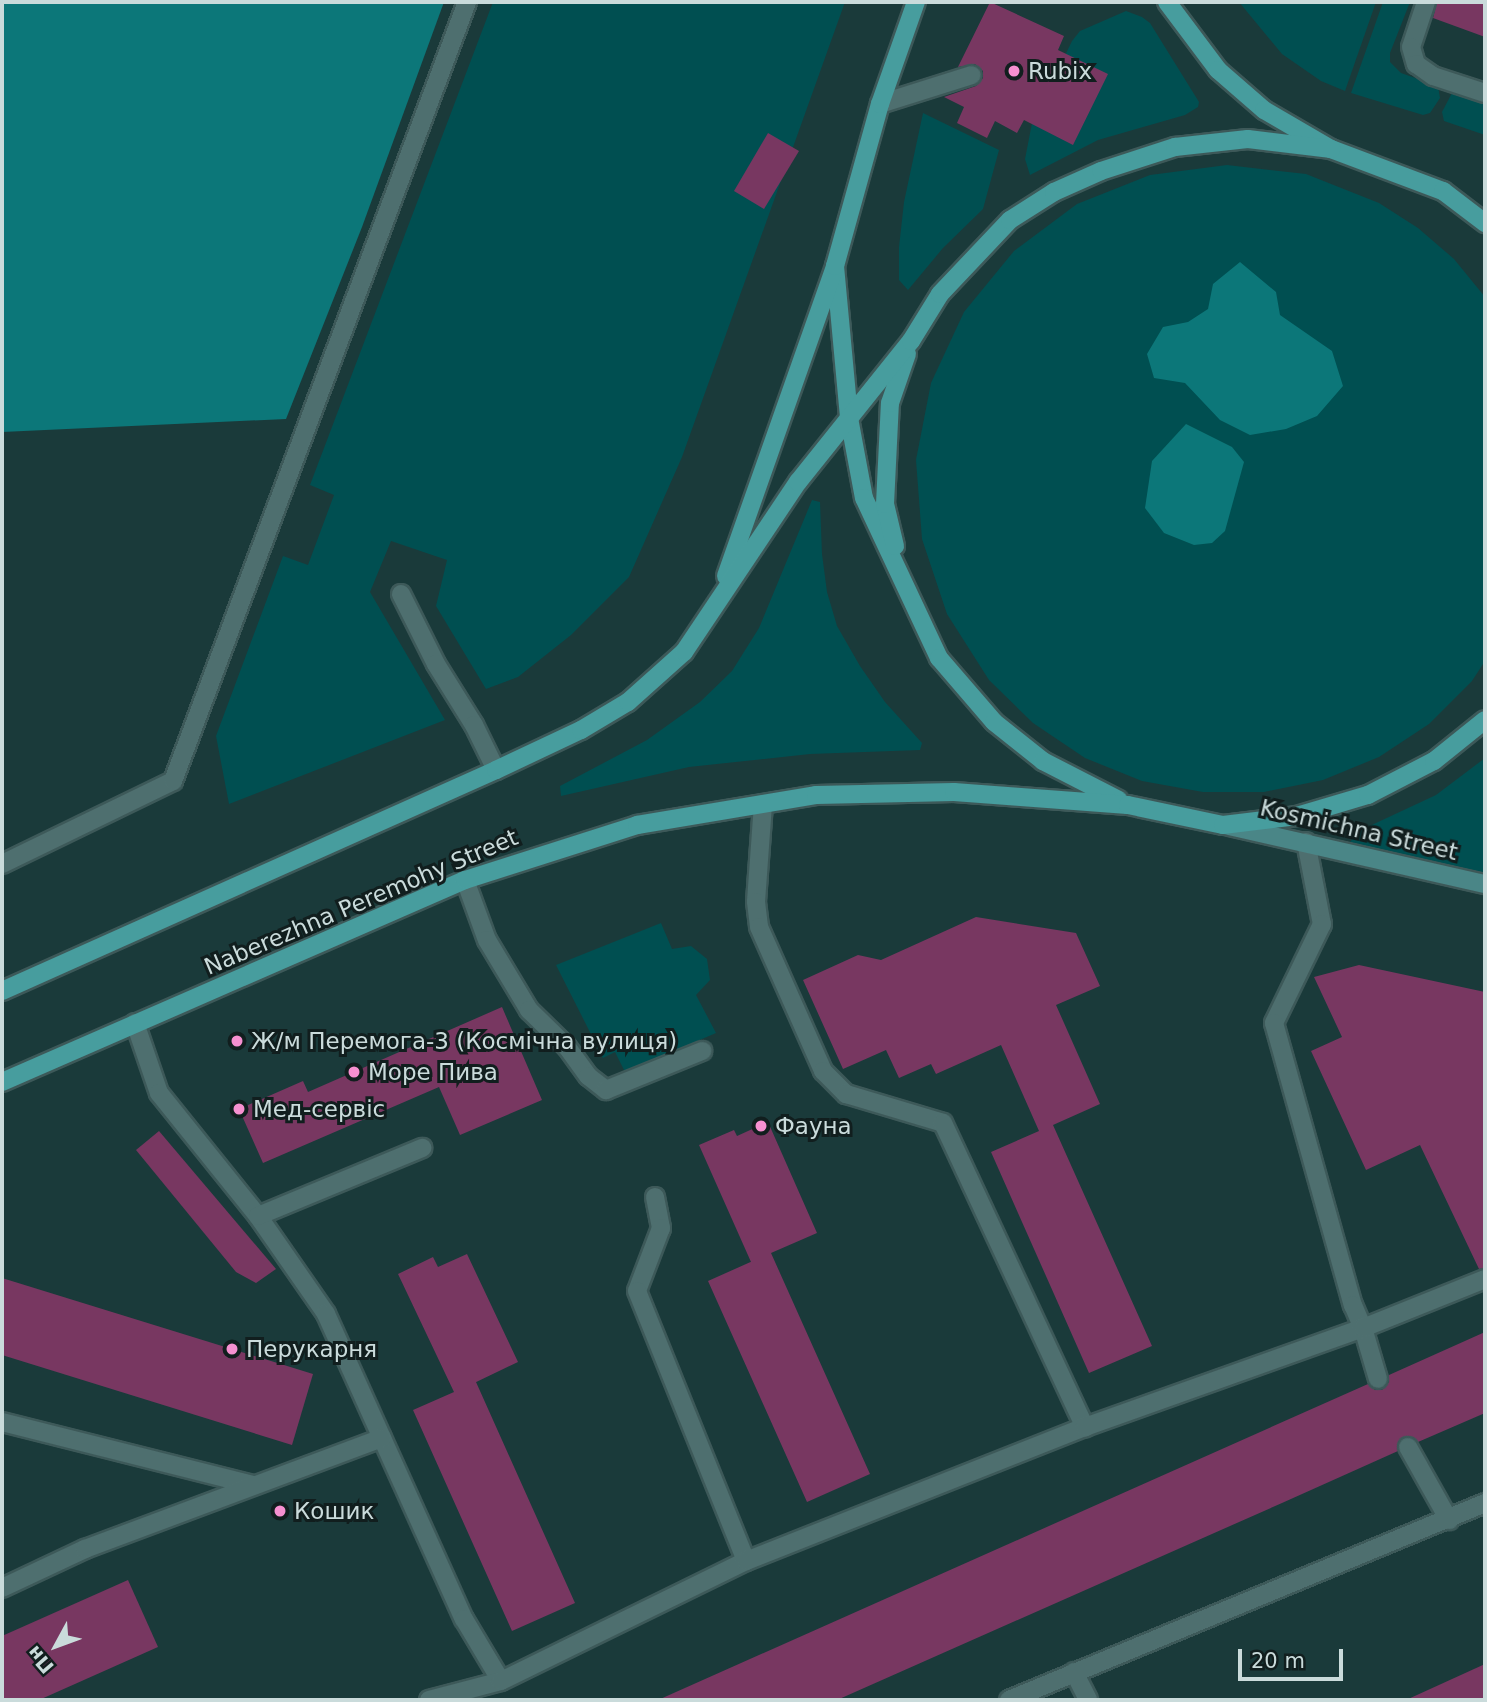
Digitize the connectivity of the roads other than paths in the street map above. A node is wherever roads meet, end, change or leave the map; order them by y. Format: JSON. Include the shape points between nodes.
{"nodes":[{"id":1,"x":467,"y":2,"type":"edge"},
{"id":2,"x":916,"y":2,"type":"edge"},
{"id":3,"x":1167,"y":2,"type":"edge"},
{"id":4,"x":1426,"y":2,"type":"edge"},
{"id":5,"x":972,"y":75,"type":"dead end"},
{"id":6,"x":1485,"y":93,"type":"edge"},
{"id":7,"x":880,"y":104,"type":"junction"},
{"id":8,"x":1331,"y":149,"type":"junction"},
{"id":9,"x":1485,"y":222,"type":"edge"},
{"id":10,"x":835,"y":266,"type":"junction"},
{"id":11,"x":911,"y":341,"type":"junction"},
{"id":12,"x":849,"y":418,"type":"junction"},
{"id":13,"x":904,"y":586,"type":"junction"},
{"id":14,"x":401,"y":594,"type":"dead end"},
{"id":15,"x":718,"y":601,"type":"junction"},
{"id":16,"x":1485,"y":720,"type":"edge"},
{"id":17,"x":496,"y":770,"type":"junction"},
{"id":18,"x":762,"y":804,"type":"junction"},
{"id":19,"x":1128,"y":805,"type":"junction"},
{"id":20,"x":1223,"y":825,"type":"junction"},
{"id":21,"x":1306,"y":842,"type":"junction"},
{"id":22,"x":2,"y":864,"type":"edge"},
{"id":23,"x":465,"y":880,"type":"junction"},
{"id":24,"x":1485,"y":884,"type":"edge"},
{"id":25,"x":2,"y":990,"type":"edge"},
{"id":26,"x":135,"y":1023,"type":"junction"},
{"id":27,"x":702,"y":1051,"type":"dead end"},
{"id":28,"x":2,"y":1082,"type":"edge"},
{"id":29,"x":422,"y":1148,"type":"dead end"},
{"id":30,"x":655,"y":1197,"type":"dead end"},
{"id":31,"x":258,"y":1216,"type":"junction"},
{"id":32,"x":1485,"y":1279,"type":"edge"},
{"id":33,"x":1363,"y":1328,"type":"junction"},
{"id":34,"x":1378,"y":1379,"type":"dead end"},
{"id":35,"x":2,"y":1422,"type":"edge"},
{"id":36,"x":1085,"y":1427,"type":"junction"},
{"id":37,"x":382,"y":1438,"type":"junction"},
{"id":38,"x":1408,"y":1447,"type":"dead end"},
{"id":39,"x":253,"y":1485,"type":"junction"},
{"id":40,"x":1485,"y":1503,"type":"edge"},
{"id":41,"x":1449,"y":1520,"type":"junction"},
{"id":42,"x":746,"y":1561,"type":"junction"},
{"id":43,"x":2,"y":1588,"type":"edge"},
{"id":44,"x":1074,"y":1672,"type":"junction"},
{"id":45,"x":501,"y":1681,"type":"junction"},
{"id":46,"x":429,"y":1700,"type":"edge"},
{"id":47,"x":1009,"y":1700,"type":"edge"},
{"id":48,"x":1088,"y":1700,"type":"edge"}],
"edges":[{"from":1,"to":22,"type":"street","via":[[173,781]]},
{"from":2,"to":7,"type":"main road","name":"Naberezhna Peremohy Street"},
{"from":3,"to":8,"type":"main road","name":"Naberezhna Peremohy Street","via":[[1218,70],[1264,110]]},
{"from":4,"to":6,"type":"street","via":[[1411,47],[1416,64],[1433,76]]},
{"from":5,"to":7,"type":"street"},
{"from":7,"to":10,"type":"main road","name":"Naberezhna Peremohy Street"},
{"from":8,"to":9,"type":"main road","name":"Naberezhna Peremohy Street","via":[[1443,191]]},
{"from":8,"to":11,"type":"main road","name":"Naberezhna Peremohy Street","via":[[1248,139],[1175,147],[1054,192],[1010,220],[983,247],[940,294]]},
{"from":10,"to":12,"type":"main road","name":"Naberezhna Peremohy Street"},
{"from":10,"to":15,"type":"main road","name":"Naberezhna Peremohy Street"},
{"from":11,"to":12,"type":"main road","name":"Naberezhna Peremohy Street"},
{"from":11,"to":13,"type":"main road","name":"Naberezhna Peremohy Street","via":[[891,403],[885,504]]},
{"from":12,"to":13,"type":"main road","name":"Naberezhna Peremohy Street","via":[[864,498]]},
{"from":12,"to":15,"type":"main road","name":"Naberezhna Peremohy Street","via":[[798,482]]},
{"from":13,"to":19,"type":"main road","name":"Naberezhna Peremohy Street","via":[[939,658],[994,722],[1043,761]]},
{"from":14,"to":17,"type":"street"},
{"from":15,"to":17,"type":"main road","name":"Naberezhna Peremohy Street","via":[[684,652],[628,702]]},
{"from":16,"to":20,"type":"main road","name":"Naberezhna Peremohy Street","via":[[1434,761],[1368,794],[1297,816]]},
{"from":17,"to":25,"type":"main road","name":"Naberezhna Peremohy Street"},
{"from":18,"to":19,"type":"main road","name":"Naberezhna Peremohy Street","via":[[816,796],[954,792]]},
{"from":18,"to":23,"type":"main road","name":"Naberezhna Peremohy Street","via":[[637,825]]},
{"from":18,"to":36,"type":"street","via":[[756,902],[759,927],[823,1071],[846,1094],[943,1123]]},
{"from":19,"to":20,"type":"main road","name":"Naberezhna Peremohy Street"},
{"from":20,"to":21,"type":"main road","name":"Kosmichna Street"},
{"from":21,"to":24,"type":"main road","name":"Kosmichna Street"},
{"from":21,"to":33,"type":"street","via":[[1322,924],[1275,1023]]},
{"from":23,"to":26,"type":"main road","name":"Naberezhna Peremohy Street"},
{"from":23,"to":27,"type":"street","via":[[487,940],[529,1010],[606,1090]]},
{"from":26,"to":28,"type":"main road","name":"Naberezhna Peremohy Street"},
{"from":26,"to":31,"type":"street","via":[[159,1093]]},
{"from":29,"to":31,"type":"street"},
{"from":30,"to":42,"type":"street","via":[[661,1228],[637,1291]]},
{"from":31,"to":37,"type":"street","via":[[326,1314]]},
{"from":32,"to":33,"type":"street"},
{"from":33,"to":34,"type":"street"},
{"from":33,"to":36,"type":"street"},
{"from":35,"to":39,"type":"street"},
{"from":36,"to":42,"type":"street"},
{"from":37,"to":39,"type":"street"},
{"from":37,"to":45,"type":"street","via":[[464,1619]]},
{"from":38,"to":41,"type":"street"},
{"from":39,"to":43,"type":"street","via":[[85,1549]]},
{"from":40,"to":41,"type":"street"},
{"from":41,"to":44,"type":"street"},
{"from":42,"to":45,"type":"street"},
{"from":44,"to":47,"type":"street"},
{"from":44,"to":48,"type":"street"},
{"from":45,"to":46,"type":"street"}]}
